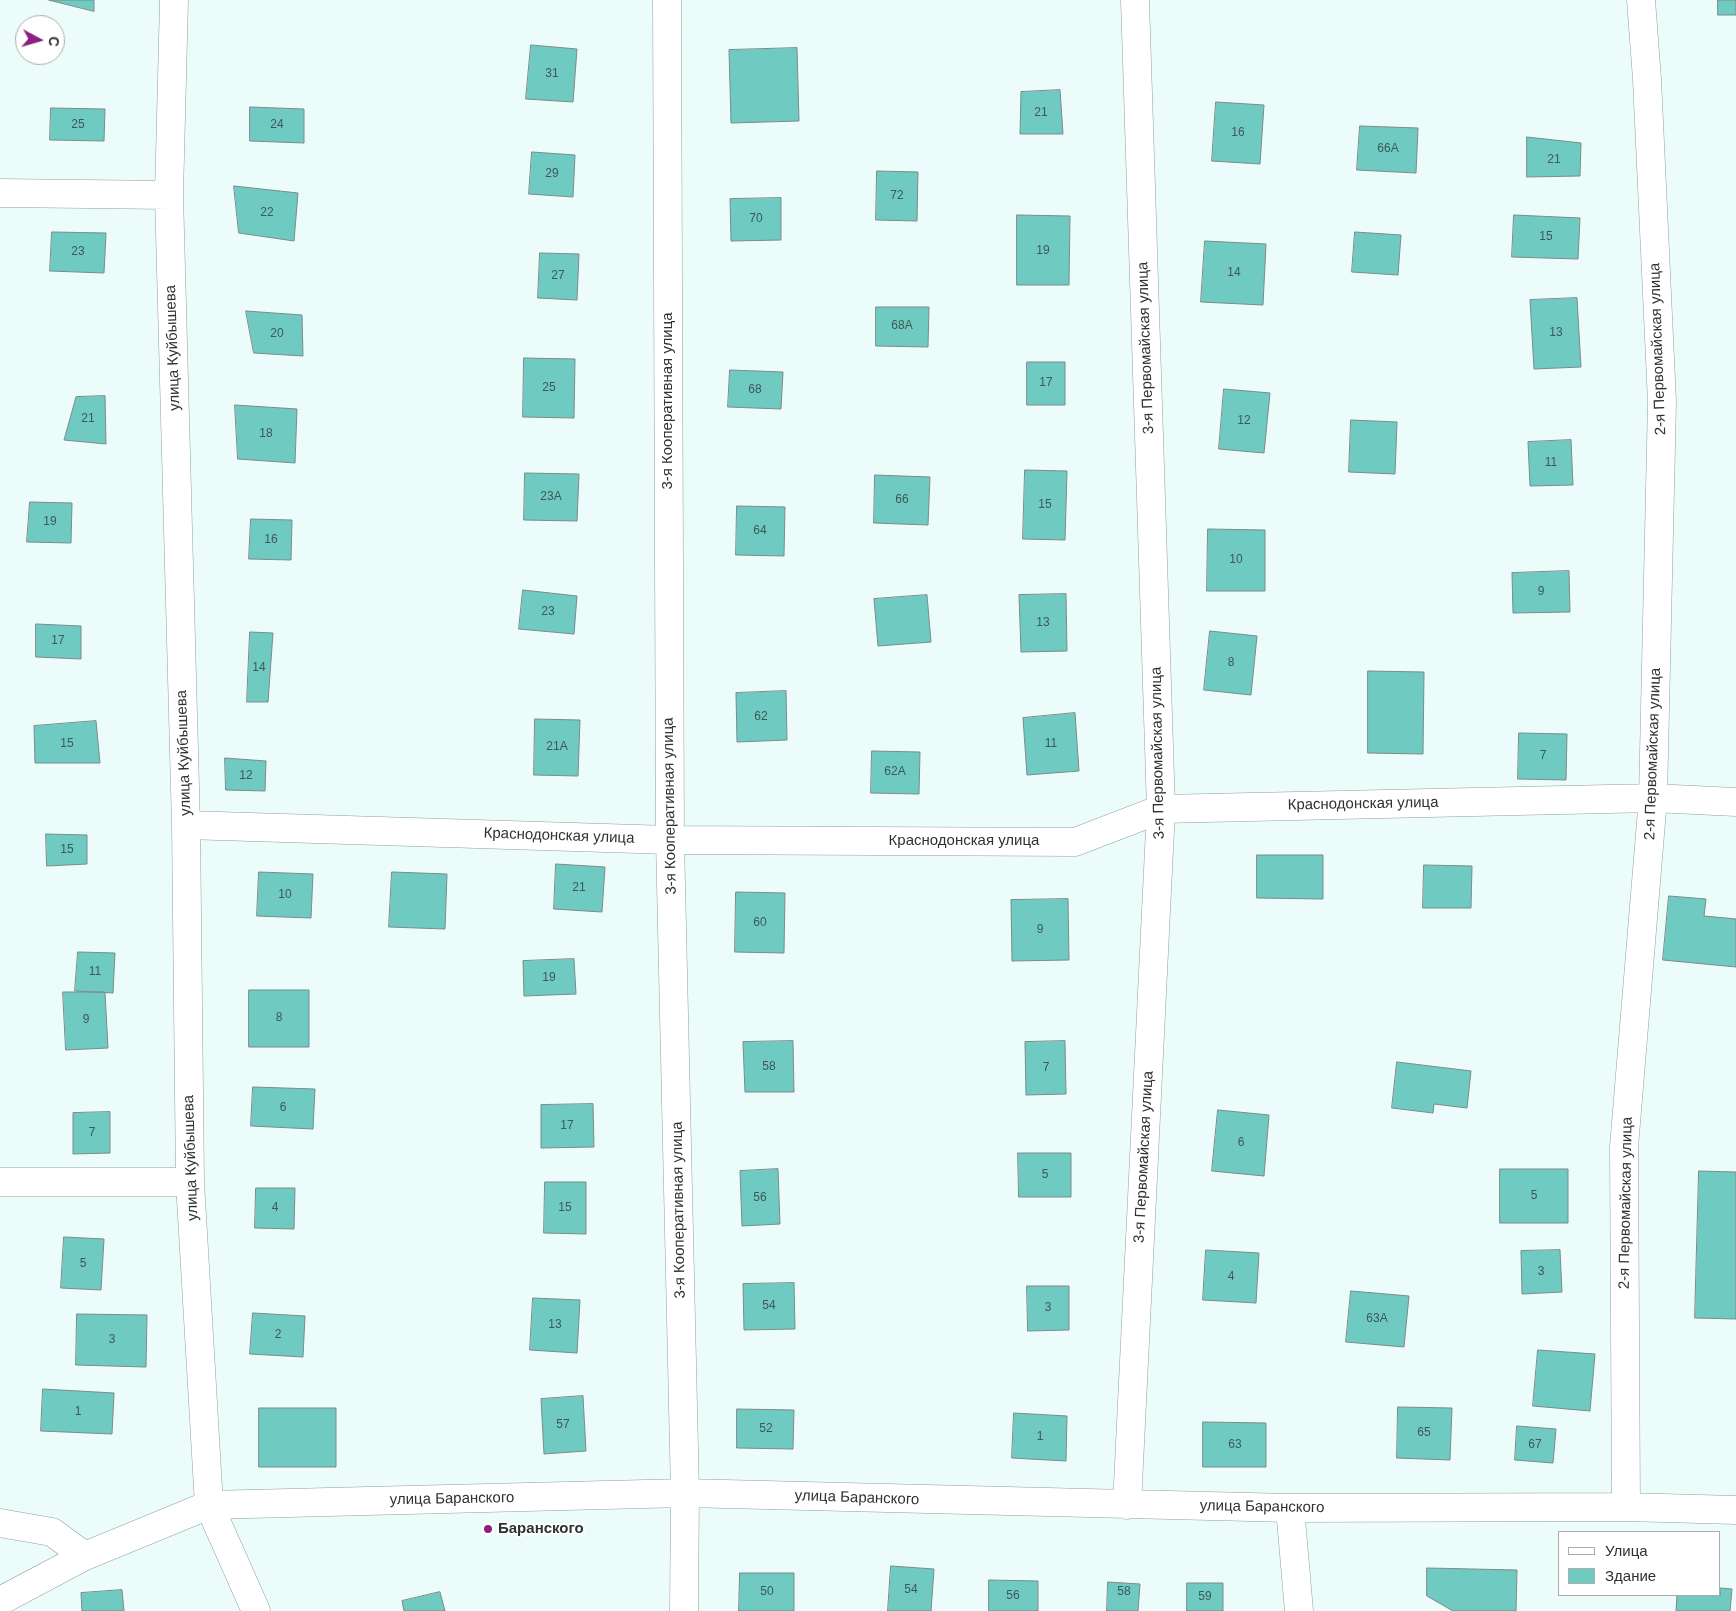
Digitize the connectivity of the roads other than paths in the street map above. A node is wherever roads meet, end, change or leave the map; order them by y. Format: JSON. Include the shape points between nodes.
{"nodes":[{"id":1,"x":174,"y":0,"type":"edge"},
{"id":2,"x":667,"y":0,"type":"edge"},
{"id":3,"x":1135,"y":0,"type":"edge"},
{"id":4,"x":1641,"y":0,"type":"edge"},
{"id":5,"x":0,"y":193,"type":"edge"},
{"id":6,"x":169,"y":194,"type":"junction"},
{"id":7,"x":1653,"y":798,"type":"junction"},
{"id":8,"x":1736,"y":802,"type":"edge"},
{"id":9,"x":1162,"y":809,"type":"junction"},
{"id":10,"x":186,"y":825,"type":"junction"},
{"id":11,"x":670,"y":840,"type":"junction"},
{"id":12,"x":0,"y":1182,"type":"edge"},
{"id":13,"x":190,"y":1182,"type":"junction"},
{"id":14,"x":685,"y":1493,"type":"junction"},
{"id":15,"x":209,"y":1505,"type":"junction"},
{"id":16,"x":1127,"y":1505,"type":"junction"},
{"id":17,"x":1626,"y":1507,"type":"junction"},
{"id":18,"x":1290,"y":1508,"type":"junction"},
{"id":19,"x":1736,"y":1510,"type":"edge"},
{"id":20,"x":0,"y":1523,"type":"edge"},
{"id":21,"x":85,"y":1556,"type":"junction"},
{"id":22,"x":0,"y":1601,"type":"edge"},
{"id":23,"x":256,"y":1611,"type":"edge"},
{"id":24,"x":684,"y":1611,"type":"edge"},
{"id":25,"x":1299,"y":1611,"type":"edge"}],
"edges":[{"from":1,"to":6,"type":"street","name":"улица Куйбышева"},
{"from":2,"to":11,"type":"street","name":"3-я Кооперативная улица"},
{"from":3,"to":9,"type":"street","name":"3-я Первомайская улица"},
{"from":4,"to":7,"type":"street","name":"2-я Первомайская улица","via":[[1662,402]]},
{"from":5,"to":6,"type":"street"},
{"from":6,"to":10,"type":"street","name":"улица Куйбышева"},
{"from":7,"to":8,"type":"street","name":"Краснодонская улица"},
{"from":7,"to":9,"type":"street","name":"Краснодонская улица"},
{"from":7,"to":17,"type":"street","name":"2-я Первомайская улица","via":[[1624,1147]]},
{"from":9,"to":11,"type":"street","name":"Краснодонская улица","via":[[1075,842]]},
{"from":9,"to":16,"type":"street","name":"3-я Первомайская улица"},
{"from":10,"to":11,"type":"street","name":"Краснодонская улица"},
{"from":10,"to":13,"type":"street","name":"улица Куйбышева"},
{"from":11,"to":14,"type":"street","name":"3-я Кооперативная улица"},
{"from":12,"to":13,"type":"street"},
{"from":13,"to":15,"type":"street","name":"улица Куйбышева"},
{"from":14,"to":15,"type":"street","name":"улица Баранского"},
{"from":14,"to":16,"type":"street","name":"улица Баранского"},
{"from":14,"to":24,"type":"street","name":"3-я Кооперативная улица"},
{"from":15,"to":21,"type":"street","name":"улица Баранского"},
{"from":15,"to":23,"type":"street"},
{"from":16,"to":18,"type":"street","name":"улица Баранского"},
{"from":17,"to":18,"type":"street","name":"улица Баранского"},
{"from":17,"to":19,"type":"street","name":"улица Баранского"},
{"from":18,"to":25,"type":"street"},
{"from":20,"to":21,"type":"street","via":[[52,1532]]},
{"from":21,"to":22,"type":"street","name":"улица Баранского"}]}
